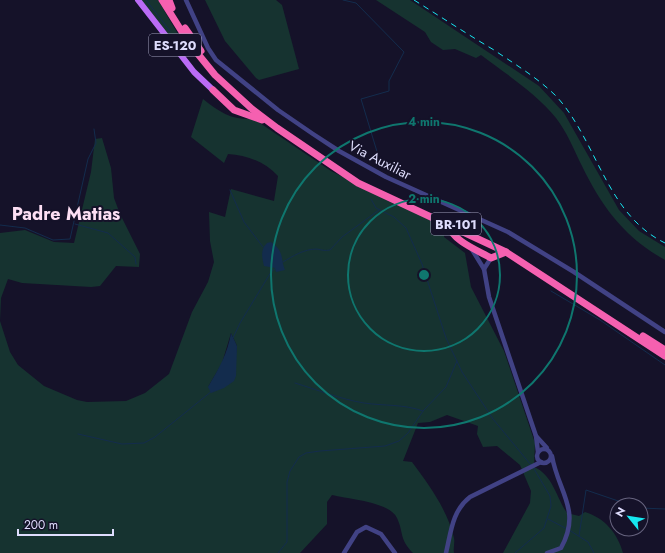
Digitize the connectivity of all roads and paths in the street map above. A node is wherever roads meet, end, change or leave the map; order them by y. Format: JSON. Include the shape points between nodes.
{"nodes":[{"id":1,"x":138,"y":0,"type":"edge"},
{"id":2,"x":162,"y":0,"type":"edge"},
{"id":3,"x":169,"y":0,"type":"edge"},
{"id":4,"x":186,"y":0,"type":"edge"},
{"id":5,"x":222,"y":82,"type":"junction"},
{"id":6,"x":213,"y":90,"type":"junction"},
{"id":7,"x":277,"y":128,"type":"junction"},
{"id":8,"x":448,"y":225,"type":"junction"},
{"id":9,"x":470,"y":246,"type":"junction"},
{"id":10,"x":506,"y":252,"type":"junction"},
{"id":11,"x":491,"y":258,"type":"junction"},
{"id":12,"x":484,"y":269,"type":"junction"},
{"id":13,"x":665,"y":332,"type":"edge"},
{"id":14,"x":665,"y":350,"type":"edge"},
{"id":15,"x":665,"y":356,"type":"edge"},
{"id":16,"x":536,"y":436,"type":"junction"},
{"id":17,"x":550,"y":451,"type":"junction"},
{"id":18,"x":538,"y":452,"type":"junction"},
{"id":19,"x":552,"y":456,"type":"junction"},
{"id":20,"x":537,"y":458,"type":"junction"},
{"id":21,"x":543,"y":463,"type":"junction"},
{"id":22,"x":530,"y":467,"type":"junction"},
{"id":23,"x":554,"y":470,"type":"junction"},
{"id":24,"x":344,"y":553,"type":"edge"},
{"id":25,"x":395,"y":553,"type":"edge"},
{"id":26,"x":446,"y":553,"type":"edge"},
{"id":27,"x":547,"y":553,"type":"edge"}],
"edges":[{"from":1,"to":6,"type":"main road","number":"ES-120","via":[[194,72]]},
{"from":2,"to":5,"type":"highway","number":"BR-101","via":[[189,43]]},
{"from":3,"to":14,"type":"highway","number":"BR-101","via":[[202,52],[235,89],[264,113],[335,163],[378,188],[509,249]]},
{"from":4,"to":13,"type":"street","name":"Via Auxiliar","via":[[216,60],[278,110],[339,151],[386,177],[508,232]]},
{"from":5,"to":6,"type":"highway","via":[[221,88]]},
{"from":5,"to":7,"type":"highway","number":"BR-101"},
{"from":6,"to":7,"type":"highway","via":[[234,110]]},
{"from":7,"to":8,"type":"highway","number":"BR-101","via":[[358,183]]},
{"from":8,"to":9,"type":"highway","via":[[455,236]]},
{"from":8,"to":10,"type":"highway","number":"BR-101"},
{"from":9,"to":11,"type":"highway"},
{"from":9,"to":12,"type":"street"},
{"from":10,"to":11,"type":"highway"},
{"from":10,"to":15,"type":"highway","number":"BR-101"},
{"from":11,"to":12,"type":"street"},
{"from":12,"to":16,"type":"street","via":[[489,297]]},
{"from":16,"to":17,"type":"street"},
{"from":16,"to":18,"type":"street"},
{"from":17,"to":18,"type":"street","via":[[542,449]]},
{"from":17,"to":19,"type":"street"},
{"from":18,"to":20,"type":"street"},
{"from":19,"to":21,"type":"street","via":[[550,461]]},
{"from":19,"to":23,"type":"street"},
{"from":20,"to":21,"type":"street"},
{"from":20,"to":22,"type":"street"},
{"from":21,"to":22,"type":"street"},
{"from":21,"to":23,"type":"street"},
{"from":22,"to":26,"type":"street","via":[[463,502],[454,517]]},
{"from":23,"to":27,"type":"street","via":[[566,500],[570,526],[561,548]]},
{"from":24,"to":25,"type":"street","via":[[357,532],[366,527],[381,534]]}]}
